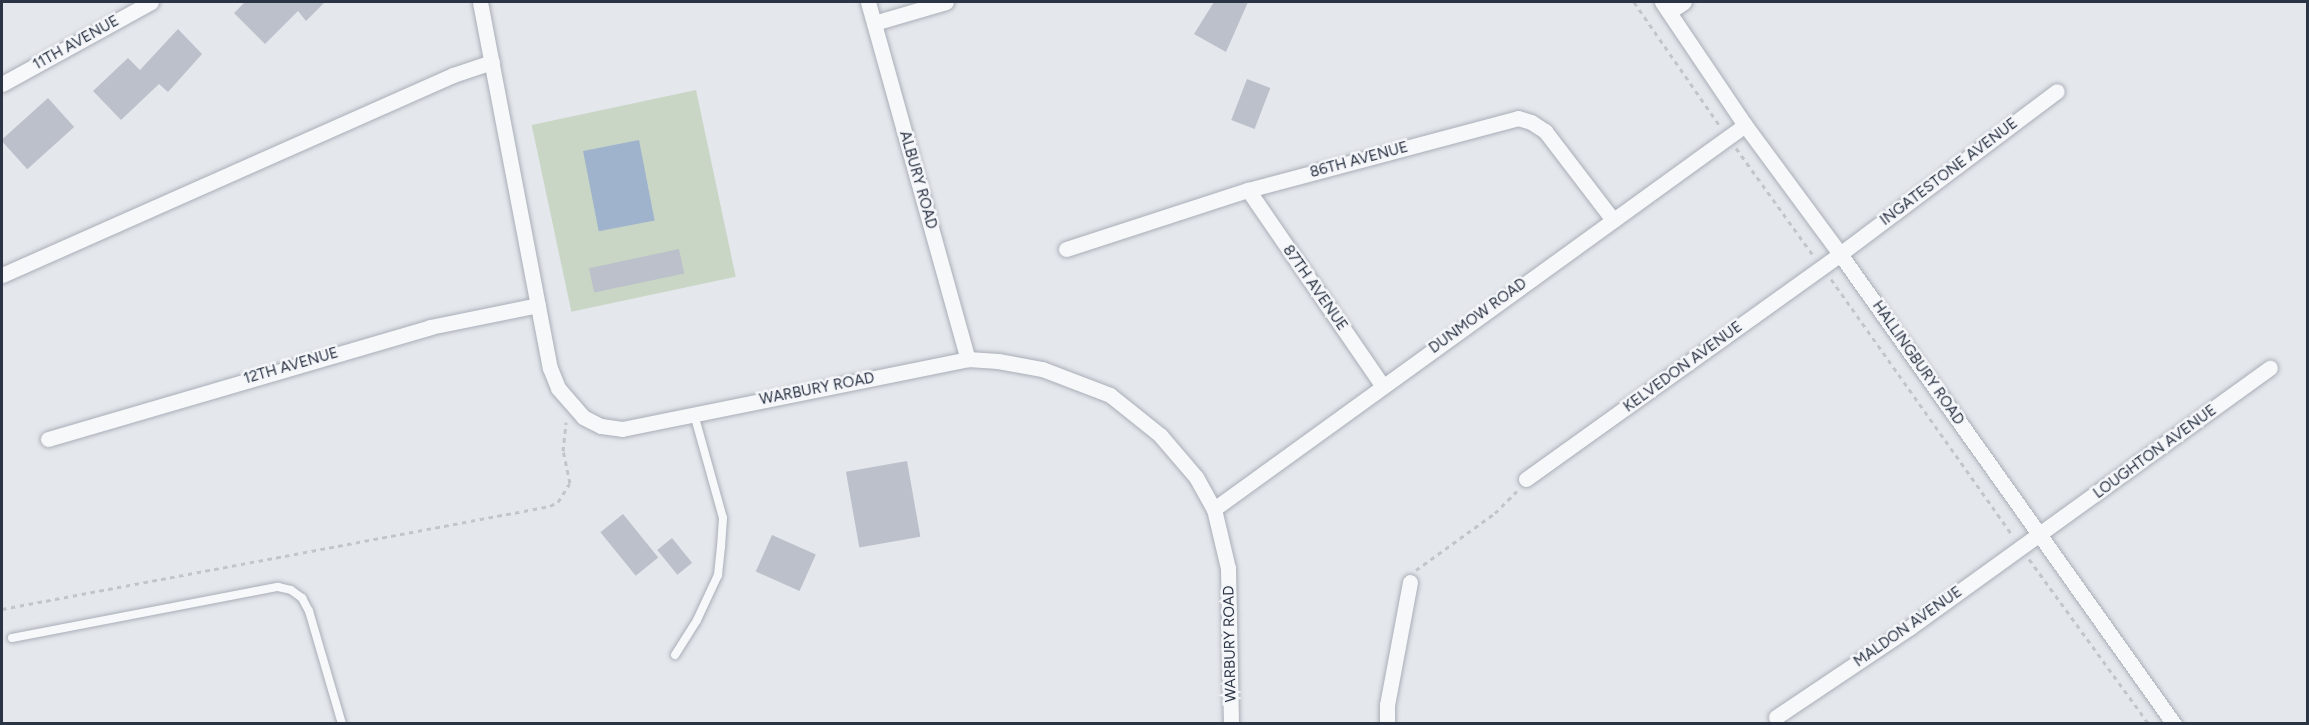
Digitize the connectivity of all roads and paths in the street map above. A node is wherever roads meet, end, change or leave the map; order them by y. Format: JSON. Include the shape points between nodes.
{"nodes":[{"id":1,"x":151,"y":2,"type":"edge"},
{"id":2,"x":480,"y":2,"type":"edge"},
{"id":3,"x":868,"y":2,"type":"edge"},
{"id":4,"x":946,"y":2,"type":"edge"},
{"id":5,"x":1634,"y":2,"type":"edge"},
{"id":6,"x":1684,"y":2,"type":"edge"},
{"id":7,"x":1665,"y":7,"type":"edge"},
{"id":8,"x":874,"y":23,"type":"junction"},
{"id":9,"x":492,"y":62,"type":"junction"},
{"id":10,"x":2,"y":84,"type":"edge"},
{"id":11,"x":2057,"y":91,"type":"dead end"},
{"id":12,"x":1745,"y":125,"type":"junction"},
{"id":13,"x":1728,"y":137,"type":"junction"},
{"id":14,"x":1248,"y":190,"type":"junction"},
{"id":15,"x":1612,"y":220,"type":"junction"},
{"id":16,"x":1065,"y":249,"type":"dead end"},
{"id":17,"x":1840,"y":254,"type":"junction"},
{"id":18,"x":1822,"y":267,"type":"junction"},
{"id":19,"x":2,"y":275,"type":"edge"},
{"id":20,"x":538,"y":305,"type":"junction"},
{"id":21,"x":968,"y":359,"type":"junction"},
{"id":22,"x":2270,"y":368,"type":"dead end"},
{"id":23,"x":1382,"y":385,"type":"junction"},
{"id":24,"x":572,"y":406,"type":"junction"},
{"id":25,"x":694,"y":414,"type":"junction"},
{"id":26,"x":48,"y":439,"type":"dead end"},
{"id":27,"x":1526,"y":479,"type":"joint"},
{"id":28,"x":1214,"y":509,"type":"junction"},
{"id":29,"x":2040,"y":535,"type":"junction"},
{"id":30,"x":2021,"y":548,"type":"junction"},
{"id":31,"x":1410,"y":582,"type":"joint"},
{"id":32,"x":2,"y":609,"type":"edge"},
{"id":33,"x":12,"y":638,"type":"dead end"},
{"id":34,"x":675,"y":655,"type":"dead end"},
{"id":35,"x":1776,"y":717,"type":"dead end"},
{"id":36,"x":342,"y":723,"type":"edge"},
{"id":37,"x":1231,"y":723,"type":"edge"},
{"id":38,"x":1387,"y":723,"type":"edge"},
{"id":39,"x":2149,"y":723,"type":"edge"},
{"id":40,"x":2174,"y":723,"type":"edge"}],
"edges":[{"from":1,"to":10,"type":"street","name":"11TH AVENUE"},
{"from":2,"to":9,"type":"street","name":"WARBURY ROAD"},
{"from":3,"to":8,"type":"street","name":"ALBURY ROAD"},
{"from":4,"to":8,"type":"street"},
{"from":5,"to":13,"type":"path"},
{"from":6,"to":7,"type":"street"},
{"from":7,"to":12,"type":"street","name":"HALLINGBURY ROAD"},
{"from":8,"to":21,"type":"street","name":"ALBURY ROAD"},
{"from":9,"to":19,"type":"street","via":[[453,75]]},
{"from":9,"to":20,"type":"street","name":"WARBURY ROAD"},
{"from":11,"to":17,"type":"street","name":"INGATESTONE AVENUE"},
{"from":12,"to":13,"type":"street","name":"DUNMOW ROAD"},
{"from":12,"to":17,"type":"street","name":"HALLINGBURY ROAD"},
{"from":13,"to":15,"type":"street","name":"DUNMOW ROAD"},
{"from":13,"to":18,"type":"path"},
{"from":14,"to":15,"type":"street","name":"86TH AVENUE","via":[[1518,118],[1545,131]]},
{"from":14,"to":16,"type":"street","name":"86TH AVENUE"},
{"from":14,"to":23,"type":"street","name":"87TH AVENUE"},
{"from":15,"to":23,"type":"street","name":"DUNMOW ROAD"},
{"from":17,"to":18,"type":"street","name":"KELVEDON AVENUE"},
{"from":17,"to":29,"type":"street","name":"HALLINGBURY ROAD"},
{"from":18,"to":27,"type":"street","name":"KELVEDON AVENUE"},
{"from":18,"to":30,"type":"path"},
{"from":20,"to":24,"type":"street","name":"WARBURY ROAD","via":[[550,368],[558,388]]},
{"from":20,"to":26,"type":"street","name":"12TH AVENUE","via":[[430,327]]},
{"from":21,"to":25,"type":"street","name":"WARBURY ROAD"},
{"from":21,"to":28,"type":"street","name":"WARBURY ROAD","via":[[1042,369],[1110,394],[1160,435],[1196,477]]},
{"from":22,"to":29,"type":"street","name":"LOUGHTON AVENUE"},
{"from":23,"to":28,"type":"street","name":"DUNMOW ROAD"},
{"from":24,"to":25,"type":"street","name":"WARBURY ROAD","via":[[601,426],[622,429]]},
{"from":24,"to":32,"type":"path","via":[[563,440],[570,483],[558,502],[550,506]]},
{"from":25,"to":34,"type":"lane","via":[[723,518],[722,548],[718,575],[698,620]]},
{"from":27,"to":31,"type":"path","via":[[1495,513],[1422,564]]},
{"from":28,"to":37,"type":"street","name":"WARBURY ROAD","via":[[1228,568]]},
{"from":29,"to":30,"type":"street","name":"MALDON AVENUE"},
{"from":29,"to":40,"type":"street","name":"HALLINGBURY ROAD"},
{"from":30,"to":35,"type":"street","name":"MALDON AVENUE"},
{"from":30,"to":39,"type":"path"},
{"from":31,"to":38,"type":"street"},
{"from":33,"to":36,"type":"lane","via":[[278,587],[291,590],[302,598],[309,611]]}]}
